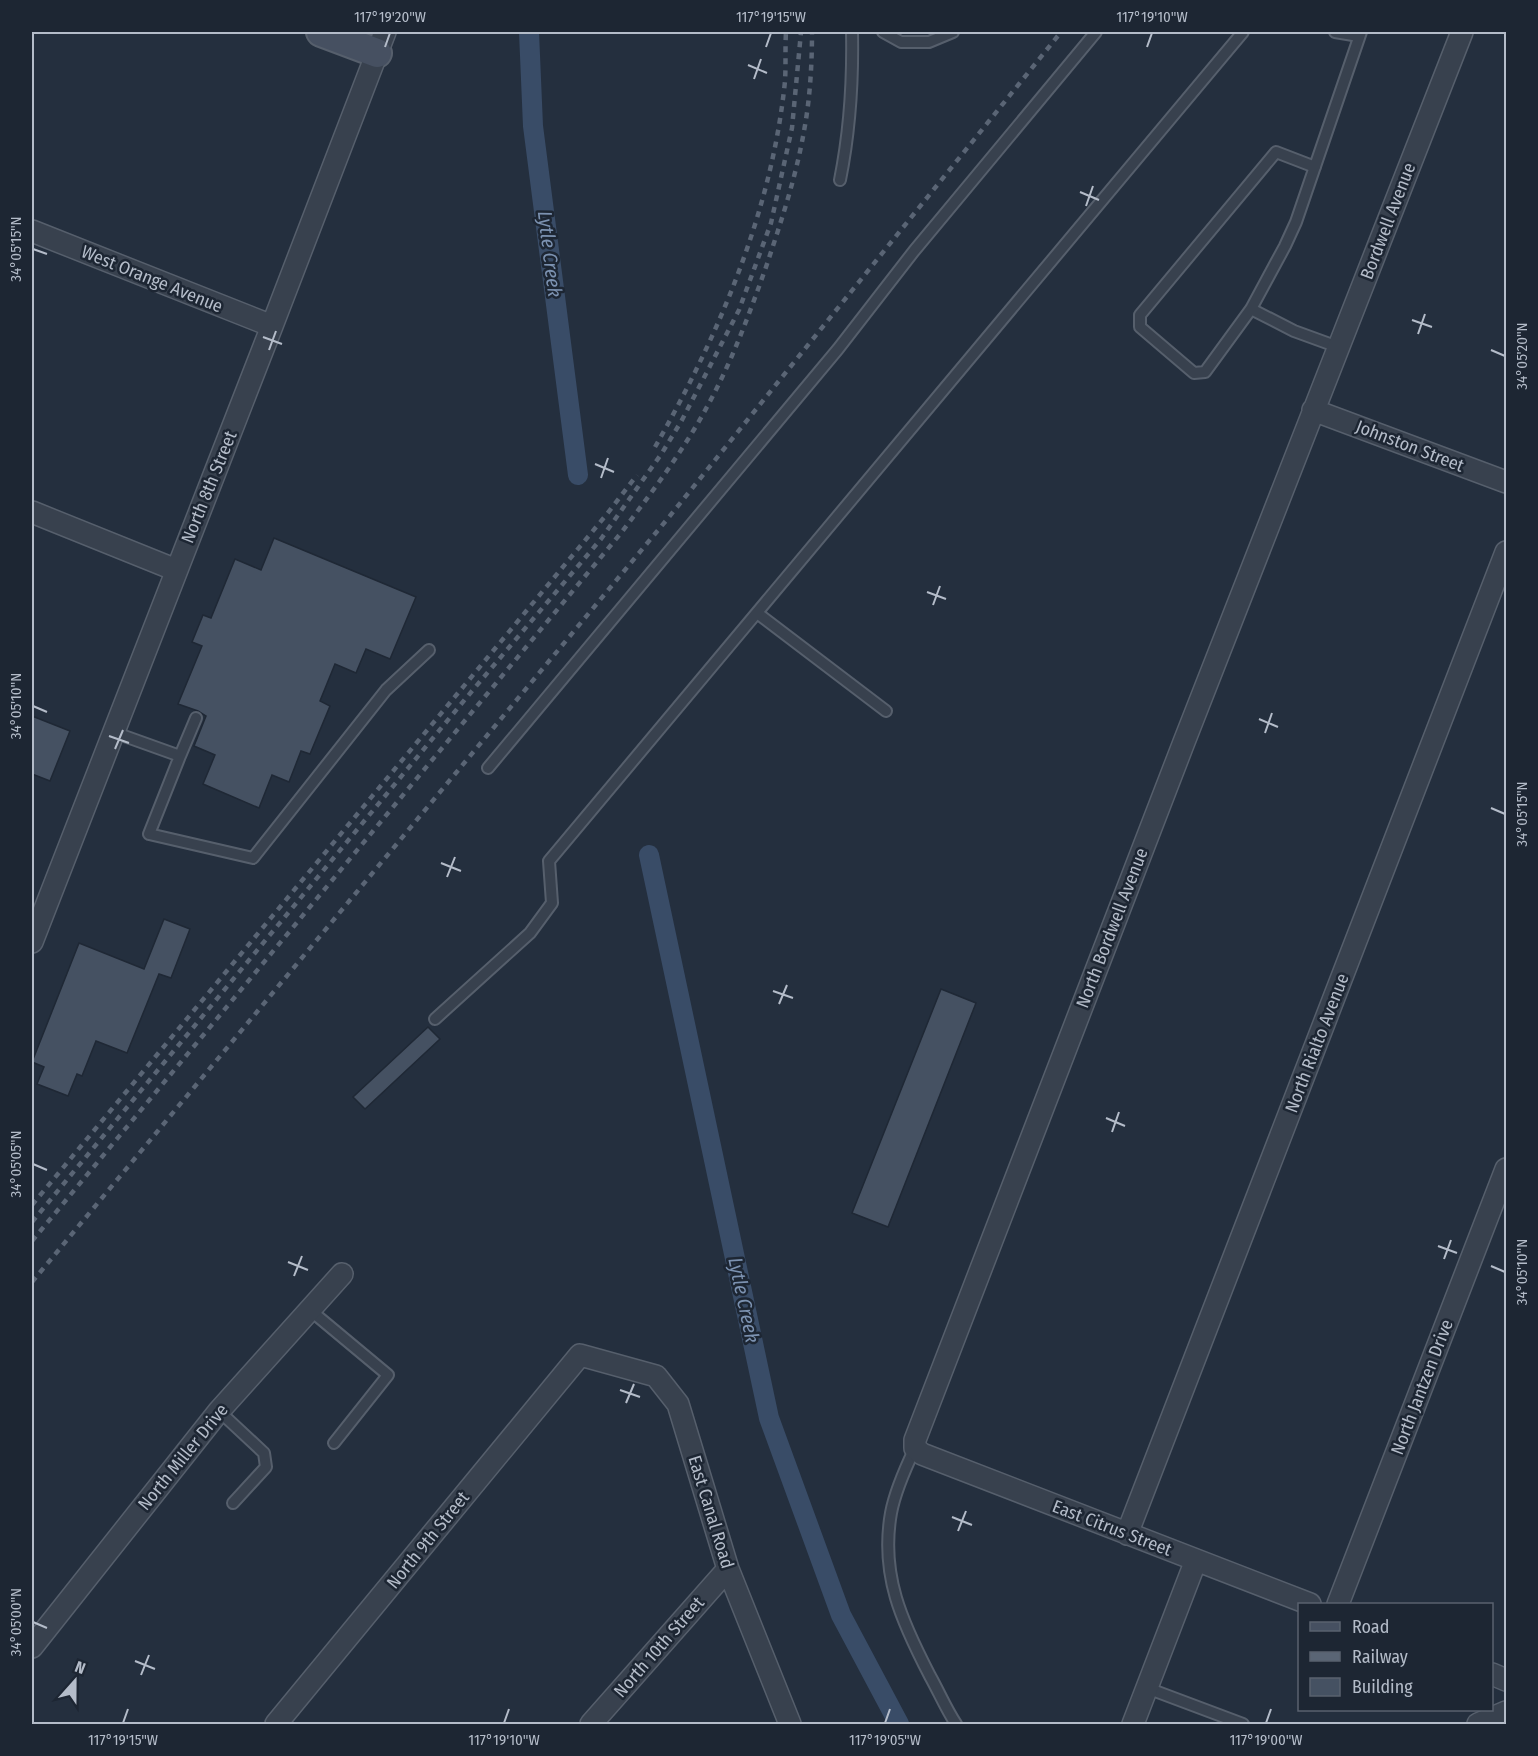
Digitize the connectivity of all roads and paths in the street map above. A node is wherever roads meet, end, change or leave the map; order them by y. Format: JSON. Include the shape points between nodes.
{"nodes":[{"id":1,"x":321,"y":32,"type":"edge"},
{"id":2,"x":852,"y":32,"type":"edge"},
{"id":3,"x":883,"y":32,"type":"edge"},
{"id":4,"x":953,"y":32,"type":"edge"},
{"id":5,"x":1096,"y":32,"type":"edge"},
{"id":6,"x":1243,"y":32,"type":"edge"},
{"id":7,"x":1335,"y":32,"type":"edge"},
{"id":8,"x":1462,"y":32,"type":"edge"},
{"id":9,"x":1360,"y":34,"type":"edge"},
{"id":10,"x":381,"y":42,"type":"edge"},
{"id":11,"x":1315,"y":167,"type":"junction"},
{"id":12,"x":840,"y":180,"type":"dead end"},
{"id":13,"x":32,"y":231,"type":"edge"},
{"id":14,"x":1251,"y":309,"type":"junction"},
{"id":15,"x":272,"y":326,"type":"junction"},
{"id":16,"x":1338,"y":347,"type":"junction"},
{"id":17,"x":1313,"y":410,"type":"junction"},
{"id":18,"x":1506,"y":482,"type":"edge"},
{"id":19,"x":32,"y":512,"type":"edge"},
{"id":20,"x":1506,"y":552,"type":"edge"},
{"id":21,"x":176,"y":570,"type":"junction"},
{"id":22,"x":757,"y":613,"type":"junction"},
{"id":23,"x":429,"y":650,"type":"dead end"},
{"id":24,"x":886,"y":711,"type":"dead end"},
{"id":25,"x":196,"y":718,"type":"dead end"},
{"id":26,"x":113,"y":732,"type":"junction"},
{"id":27,"x":180,"y":756,"type":"junction"},
{"id":28,"x":488,"y":768,"type":"dead end"},
{"id":29,"x":32,"y":942,"type":"edge"},
{"id":30,"x":435,"y":1019,"type":"dead end"},
{"id":31,"x":1506,"y":1169,"type":"edge"},
{"id":32,"x":342,"y":1274,"type":"dead end"},
{"id":33,"x":309,"y":1310,"type":"junction"},
{"id":34,"x":580,"y":1355,"type":"joint"},
{"id":35,"x":219,"y":1411,"type":"junction"},
{"id":36,"x":334,"y":1443,"type":"dead end"},
{"id":37,"x":915,"y":1448,"type":"junction"},
{"id":38,"x":233,"y":1503,"type":"dead end"},
{"id":39,"x":1127,"y":1534,"type":"junction"},
{"id":40,"x":1196,"y":1560,"type":"junction"},
{"id":41,"x":728,"y":1569,"type":"junction"},
{"id":42,"x":1305,"y":1603,"type":"edge"},
{"id":43,"x":1339,"y":1603,"type":"edge"},
{"id":44,"x":32,"y":1647,"type":"edge"},
{"id":45,"x":1147,"y":1688,"type":"junction"},
{"id":46,"x":1506,"y":1712,"type":"edge"},
{"id":47,"x":276,"y":1725,"type":"edge"},
{"id":48,"x":591,"y":1725,"type":"edge"},
{"id":49,"x":790,"y":1725,"type":"edge"},
{"id":50,"x":956,"y":1725,"type":"edge"},
{"id":51,"x":1133,"y":1725,"type":"edge"},
{"id":52,"x":1244,"y":1725,"type":"edge"},
{"id":53,"x":1478,"y":1725,"type":"edge"}],
"edges":[{"from":1,"to":10,"type":"street"},
{"from":2,"to":12,"type":"lane","via":[[851,103]]},
{"from":3,"to":4,"type":"lane","via":[[902,42],[929,42]]},
{"from":5,"to":28,"type":"lane"},
{"from":6,"to":22,"type":"lane"},
{"from":7,"to":9,"type":"lane"},
{"from":8,"to":16,"type":"street","name":"Bordwell Avenue"},
{"from":9,"to":11,"type":"lane"},
{"from":10,"to":15,"type":"street","name":"North 8th Street"},
{"from":11,"to":14,"type":"lane","via":[[1296,222]]},
{"from":11,"to":14,"type":"lane","via":[[1276,152],[1140,315],[1140,327],[1194,373],[1206,372]]},
{"from":13,"to":15,"type":"street","name":"West Orange Avenue"},
{"from":14,"to":16,"type":"lane"},
{"from":15,"to":21,"type":"street","name":"North 8th Street"},
{"from":16,"to":17,"type":"street","name":"Bordwell Avenue"},
{"from":17,"to":18,"type":"street","name":"Johnston Street"},
{"from":17,"to":37,"type":"street","name":"North Bordwell Avenue"},
{"from":19,"to":21,"type":"street"},
{"from":20,"to":39,"type":"street","name":"North Rialto Avenue"},
{"from":21,"to":26,"type":"street","name":"North 8th Street"},
{"from":22,"to":24,"type":"lane"},
{"from":22,"to":30,"type":"lane","via":[[549,861],[552,903],[530,933]]},
{"from":23,"to":27,"type":"lane","via":[[386,690],[253,858],[149,834]]},
{"from":25,"to":27,"type":"lane"},
{"from":26,"to":27,"type":"lane"},
{"from":26,"to":29,"type":"street","name":"North 8th Street"},
{"from":31,"to":43,"type":"street","name":"North Jantzen Drive"},
{"from":32,"to":33,"type":"street","name":"North Miller Drive"},
{"from":33,"to":35,"type":"street","name":"North Miller Drive"},
{"from":33,"to":36,"type":"lane","via":[[387,1375]]},
{"from":34,"to":41,"type":"street","name":"East Canal Road","via":[[656,1376],[678,1404]]},
{"from":34,"to":47,"type":"street","name":"North 9th Street"},
{"from":35,"to":38,"type":"lane","via":[[264,1453],[266,1467]]},
{"from":35,"to":44,"type":"street","name":"North Miller Drive"},
{"from":37,"to":39,"type":"street","name":"East Citrus Street"},
{"from":37,"to":50,"type":"lane","via":[[891,1513],[888,1559],[894,1597]]},
{"from":39,"to":40,"type":"street","name":"East Citrus Street"},
{"from":40,"to":42,"type":"street","name":"East Citrus Street"},
{"from":40,"to":45,"type":"street"},
{"from":41,"to":48,"type":"street","name":"North 10th Street"},
{"from":41,"to":49,"type":"street","name":"East Canal Road"},
{"from":45,"to":51,"type":"street"},
{"from":45,"to":52,"type":"lane"},
{"from":46,"to":53,"type":"street"}]}
